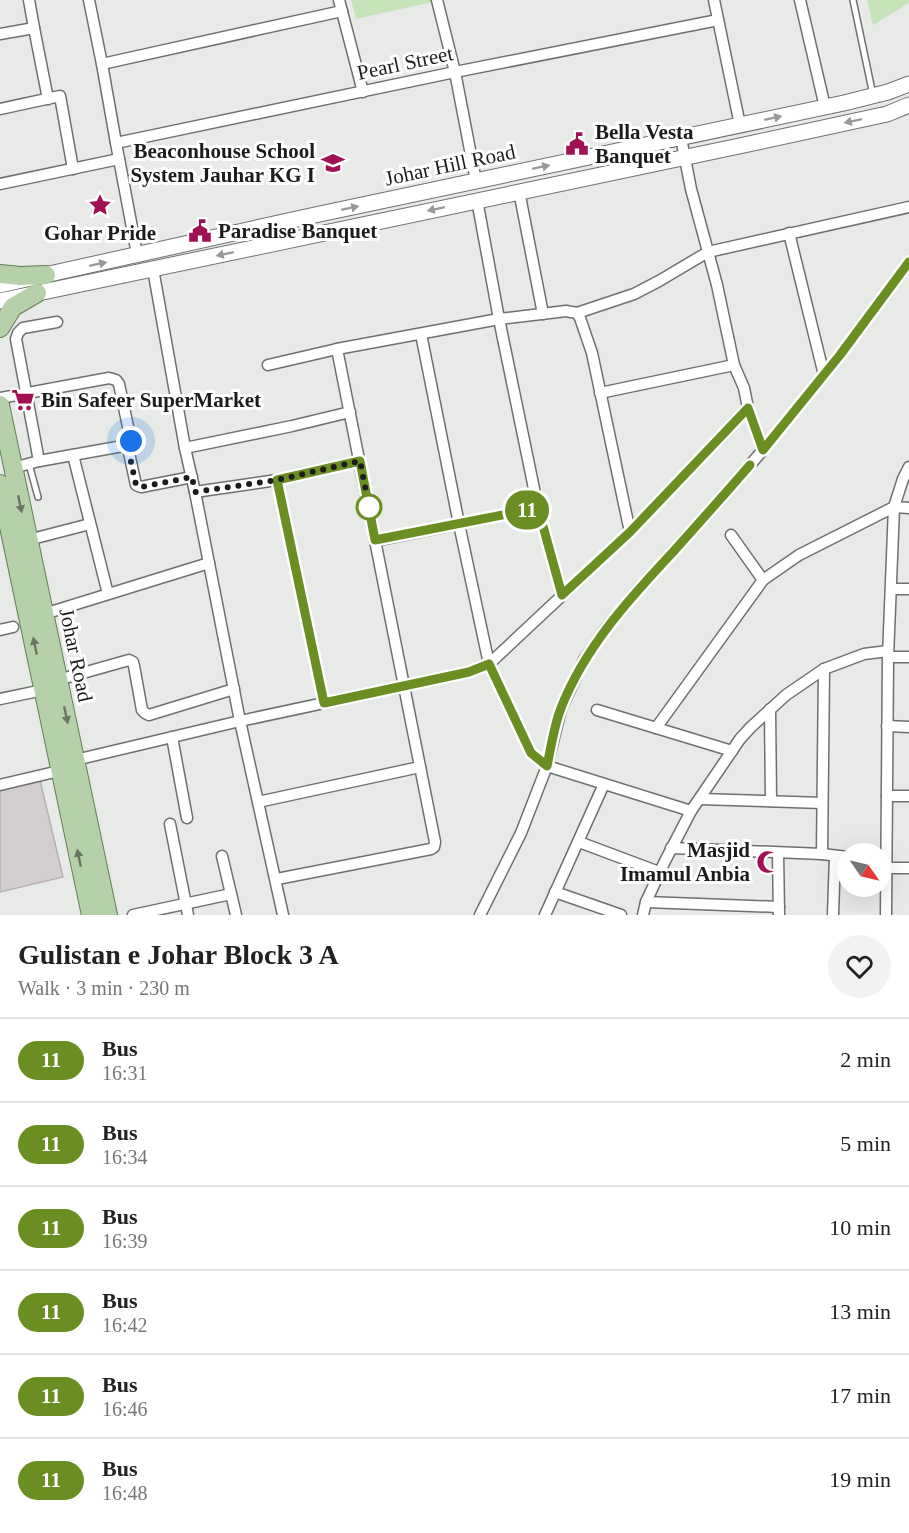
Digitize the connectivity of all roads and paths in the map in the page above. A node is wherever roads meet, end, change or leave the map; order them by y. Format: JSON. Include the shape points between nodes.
{"nodes":[{"id":1,"x":29,"y":0,"type":"edge"},
{"id":2,"x":89,"y":0,"type":"edge"},
{"id":3,"x":437,"y":0,"type":"edge"},
{"id":4,"x":714,"y":0,"type":"edge"},
{"id":5,"x":800,"y":0,"type":"edge"},
{"id":6,"x":853,"y":0,"type":"edge"},
{"id":7,"x":340,"y":6,"type":"edge"},
{"id":8,"x":718,"y":20,"type":"junction"},
{"id":9,"x":34,"y":28,"type":"junction"},
{"id":10,"x":0,"y":34,"type":"edge"},
{"id":11,"x":102,"y":64,"type":"junction"},
{"id":12,"x":455,"y":72,"type":"junction"},
{"id":13,"x":909,"y":84,"type":"edge"},
{"id":14,"x":363,"y":92,"type":"junction"},
{"id":15,"x":873,"y":96,"type":"junction"},
{"id":16,"x":48,"y":99,"type":"junction"},
{"id":17,"x":909,"y":105,"type":"edge"},
{"id":18,"x":825,"y":107,"type":"junction"},
{"id":19,"x":0,"y":109,"type":"edge"},
{"id":20,"x":740,"y":125,"type":"junction"},
{"id":21,"x":681,"y":138,"type":"junction"},
{"id":22,"x":116,"y":143,"type":"junction"},
{"id":23,"x":685,"y":158,"type":"junction"},
{"id":24,"x":119,"y":159,"type":"junction"},
{"id":25,"x":73,"y":169,"type":"junction"},
{"id":26,"x":476,"y":181,"type":"junction"},
{"id":27,"x":0,"y":184,"type":"edge"},
{"id":28,"x":519,"y":191,"type":"junction"},
{"id":29,"x":477,"y":200,"type":"junction"},
{"id":30,"x":909,"y":207,"type":"edge"},
{"id":31,"x":789,"y":233,"type":"junction"},
{"id":32,"x":708,"y":252,"type":"junction"},
{"id":33,"x":137,"y":254,"type":"junction"},
{"id":34,"x":909,"y":262,"type":"edge"},
{"id":35,"x":153,"y":269,"type":"junction"},
{"id":36,"x":67,"y":271,"type":"junction"},
{"id":37,"x":0,"y":274,"type":"edge"},
{"id":38,"x":46,"y":275,"type":"junction"},
{"id":39,"x":0,"y":285,"type":"edge"},
{"id":40,"x":73,"y":286,"type":"junction"},
{"id":41,"x":37,"y":293,"type":"junction"},
{"id":42,"x":0,"y":301,"type":"edge"},
{"id":43,"x":577,"y":313,"type":"junction"},
{"id":44,"x":543,"y":314,"type":"junction"},
{"id":45,"x":499,"y":319,"type":"junction"},
{"id":46,"x":57,"y":322,"type":"dead end"},
{"id":47,"x":0,"y":328,"type":"edge"},
{"id":48,"x":421,"y":334,"type":"junction"},
{"id":49,"x":337,"y":350,"type":"junction"},
{"id":50,"x":268,"y":365,"type":"dead end"},
{"id":51,"x":734,"y":365,"type":"junction"},
{"id":52,"x":824,"y":375,"type":"junction"},
{"id":53,"x":27,"y":392,"type":"junction"},
{"id":54,"x":600,"y":393,"type":"junction"},
{"id":55,"x":0,"y":398,"type":"edge"},
{"id":56,"x":0,"y":405,"type":"edge"},
{"id":57,"x":748,"y":408,"type":"junction"},
{"id":58,"x":350,"y":412,"type":"junction"},
{"id":59,"x":128,"y":448,"type":"junction"},
{"id":60,"x":185,"y":448,"type":"junction"},
{"id":61,"x":763,"y":450,"type":"junction"},
{"id":62,"x":73,"y":455,"type":"junction"},
{"id":63,"x":360,"y":461,"type":"junction"},
{"id":64,"x":27,"y":465,"type":"junction"},
{"id":65,"x":909,"y":467,"type":"edge"},
{"id":66,"x":192,"y":477,"type":"junction"},
{"id":67,"x":277,"y":480,"type":"junction"},
{"id":68,"x":0,"y":484,"type":"edge"},
{"id":69,"x":195,"y":492,"type":"junction"},
{"id":70,"x":38,"y":497,"type":"dead end"},
{"id":71,"x":894,"y":507,"type":"junction"},
{"id":72,"x":538,"y":508,"type":"junction"},
{"id":73,"x":909,"y":508,"type":"edge"},
{"id":74,"x":90,"y":524,"type":"junction"},
{"id":75,"x":459,"y":524,"type":"junction"},
{"id":76,"x":630,"y":532,"type":"junction"},
{"id":77,"x":731,"y":535,"type":"dead end"},
{"id":78,"x":28,"y":540,"type":"junction"},
{"id":79,"x":375,"y":540,"type":"junction"},
{"id":80,"x":207,"y":551,"type":"junction"},
{"id":81,"x":209,"y":563,"type":"junction"},
{"id":82,"x":189,"y":569,"type":"junction"},
{"id":83,"x":763,"y":580,"type":"junction"},
{"id":84,"x":891,"y":589,"type":"junction"},
{"id":85,"x":909,"y":589,"type":"edge"},
{"id":86,"x":108,"y":594,"type":"junction"},
{"id":87,"x":562,"y":595,"type":"junction"},
{"id":88,"x":44,"y":614,"type":"junction"},
{"id":89,"x":14,"y":627,"type":"dead end"},
{"id":90,"x":0,"y":630,"type":"edge"},
{"id":91,"x":888,"y":654,"type":"junction"},
{"id":92,"x":909,"y":657,"type":"edge"},
{"id":93,"x":489,"y":664,"type":"junction"},
{"id":94,"x":824,"y":669,"type":"junction"},
{"id":95,"x":51,"y":685,"type":"junction"},
{"id":96,"x":404,"y":686,"type":"junction"},
{"id":97,"x":234,"y":689,"type":"junction"},
{"id":98,"x":0,"y":699,"type":"edge"},
{"id":99,"x":324,"y":703,"type":"junction"},
{"id":100,"x":597,"y":710,"type":"dead end"},
{"id":101,"x":770,"y":710,"type":"junction"},
{"id":102,"x":240,"y":721,"type":"junction"},
{"id":103,"x":887,"y":726,"type":"junction"},
{"id":104,"x":909,"y":727,"type":"edge"},
{"id":105,"x":656,"y":728,"type":"junction"},
{"id":106,"x":172,"y":737,"type":"junction"},
{"id":107,"x":732,"y":751,"type":"junction"},
{"id":108,"x":75,"y":760,"type":"junction"},
{"id":109,"x":547,"y":766,"type":"junction"},
{"id":110,"x":420,"y":767,"type":"junction"},
{"id":111,"x":59,"y":771,"type":"junction"},
{"id":112,"x":0,"y":784,"type":"edge"},
{"id":113,"x":604,"y":784,"type":"junction"},
{"id":114,"x":887,"y":796,"type":"junction"},
{"id":115,"x":909,"y":796,"type":"edge"},
{"id":116,"x":699,"y":799,"type":"junction"},
{"id":117,"x":771,"y":801,"type":"junction"},
{"id":118,"x":258,"y":802,"type":"junction"},
{"id":119,"x":822,"y":803,"type":"junction"},
{"id":120,"x":692,"y":812,"type":"junction"},
{"id":121,"x":187,"y":818,"type":"dead end"},
{"id":122,"x":170,"y":824,"type":"dead end"},
{"id":123,"x":579,"y":842,"type":"junction"},
{"id":124,"x":885,"y":843,"type":"edge"},
{"id":125,"x":670,"y":848,"type":"junction"},
{"id":126,"x":778,"y":853,"type":"junction"},
{"id":127,"x":822,"y":854,"type":"junction"},
{"id":128,"x":835,"y":855,"type":"joint"},
{"id":129,"x":222,"y":856,"type":"dead end"},
{"id":130,"x":891,"y":864,"type":"edge"},
{"id":131,"x":909,"y":868,"type":"edge"},
{"id":132,"x":659,"y":872,"type":"junction"},
{"id":133,"x":277,"y":879,"type":"junction"},
{"id":134,"x":555,"y":892,"type":"junction"},
{"id":135,"x":231,"y":894,"type":"junction"},
{"id":136,"x":885,"y":897,"type":"edge"},
{"id":137,"x":646,"y":902,"type":"junction"},
{"id":138,"x":187,"y":910,"type":"edge"},
{"id":139,"x":779,"y":911,"type":"edge"},
{"id":140,"x":91,"y":915,"type":"edge"},
{"id":141,"x":108,"y":915,"type":"edge"},
{"id":142,"x":133,"y":915,"type":"edge"},
{"id":143,"x":236,"y":915,"type":"edge"},
{"id":144,"x":283,"y":915,"type":"edge"},
{"id":145,"x":480,"y":915,"type":"edge"},
{"id":146,"x":545,"y":915,"type":"edge"},
{"id":147,"x":621,"y":915,"type":"edge"},
{"id":148,"x":643,"y":915,"type":"edge"},
{"id":149,"x":832,"y":915,"type":"edge"},
{"id":150,"x":886,"y":915,"type":"edge"}],
"edges":[{"from":1,"to":9,"type":"street"},
{"from":2,"to":11,"type":"street"},
{"from":3,"to":12,"type":"street"},
{"from":4,"to":8,"type":"street"},
{"from":5,"to":18,"type":"street"},
{"from":6,"to":15,"type":"lane"},
{"from":7,"to":11,"type":"street"},
{"from":7,"to":14,"type":"street"},
{"from":8,"to":12,"type":"street","name":"Pearl Street"},
{"from":8,"to":20,"type":"street"},
{"from":9,"to":10,"type":"street"},
{"from":9,"to":16,"type":"street"},
{"from":11,"to":22,"type":"street"},
{"from":12,"to":14,"type":"street","name":"Pearl Street"},
{"from":12,"to":26,"type":"street"},
{"from":13,"to":15,"type":"street","name":"Johar Hill Road"},
{"from":14,"to":22,"type":"street","name":"Pearl Street"},
{"from":15,"to":18,"type":"street","name":"Johar Hill Road"},
{"from":16,"to":19,"type":"street"},
{"from":16,"to":25,"type":"street","via":[[60,96]]},
{"from":17,"to":23,"type":"street","name":"Johar Hill Road","one_way":true,"via":[[887,114]]},
{"from":20,"to":18,"type":"street","name":"Johar Hill Road","one_way":true},
{"from":20,"to":21,"type":"street","name":"Johar Hill Road"},
{"from":21,"to":23,"type":"street"},
{"from":26,"to":21,"type":"street","name":"Johar Hill Road","one_way":true},
{"from":22,"to":24,"type":"street"},
{"from":23,"to":28,"type":"street","name":"Johar Hill Road"},
{"from":23,"to":32,"type":"street"},
{"from":24,"to":25,"type":"street"},
{"from":24,"to":33,"type":"street"},
{"from":25,"to":27,"type":"street"},
{"from":33,"to":26,"type":"street","name":"Johar Hill Road","one_way":true},
{"from":28,"to":29,"type":"street","name":"Johar Hill Road"},
{"from":28,"to":44,"type":"street"},
{"from":29,"to":35,"type":"street","name":"Johar Hill Road","one_way":true},
{"from":29,"to":45,"type":"street"},
{"from":30,"to":31,"type":"street"},
{"from":31,"to":32,"type":"street"},
{"from":31,"to":52,"type":"street"},
{"from":32,"to":43,"type":"street","via":[[634,294]]},
{"from":32,"to":51,"type":"street"},
{"from":36,"to":33,"type":"street","name":"Johar Hill Road","one_way":true},
{"from":34,"to":52,"type":"street"},
{"from":35,"to":40,"type":"street","name":"Johar Hill Road"},
{"from":35,"to":60,"type":"street"},
{"from":36,"to":38,"type":"street","name":"Johar Hill Road"},
{"from":36,"to":40,"type":"street"},
{"from":37,"to":38,"type":"main road"},
{"from":38,"to":39,"type":"street","name":"Johar Hill Road"},
{"from":40,"to":41,"type":"street","name":"Johar Hill Road"},
{"from":41,"to":42,"type":"street","name":"Johar Hill Road"},
{"from":41,"to":47,"type":"main road","via":[[13,307]]},
{"from":43,"to":44,"type":"street"},
{"from":43,"to":54,"type":"street","via":[[592,353]]},
{"from":44,"to":45,"type":"street"},
{"from":45,"to":48,"type":"street"},
{"from":45,"to":72,"type":"street"},
{"from":46,"to":53,"type":"street","via":[[23,328],[18,333]]},
{"from":48,"to":49,"type":"street"},
{"from":48,"to":75,"type":"street"},
{"from":49,"to":50,"type":"street"},
{"from":49,"to":58,"type":"street"},
{"from":51,"to":54,"type":"street"},
{"from":51,"to":57,"type":"street"},
{"from":52,"to":61,"type":"street"},
{"from":53,"to":55,"type":"street"},
{"from":53,"to":59,"type":"street","via":[[116,380],[131,441]]},
{"from":53,"to":64,"type":"street"},
{"from":54,"to":76,"type":"street"},
{"from":56,"to":64,"type":"main road","name":"Johar Road"},
{"from":57,"to":61,"type":"street"},
{"from":57,"to":76,"type":"street"},
{"from":58,"to":60,"type":"street"},
{"from":58,"to":63,"type":"street"},
{"from":59,"to":62,"type":"street"},
{"from":59,"to":66,"type":"street","via":[[136,485]]},
{"from":60,"to":66,"type":"street"},
{"from":61,"to":109,"type":"street","via":[[637,591],[584,660],[561,709]]},
{"from":62,"to":64,"type":"street"},
{"from":62,"to":74,"type":"street"},
{"from":63,"to":67,"type":"street"},
{"from":63,"to":79,"type":"street"},
{"from":64,"to":70,"type":"lane"},
{"from":64,"to":78,"type":"main road","name":"Johar Road","one_way":true},
{"from":65,"to":71,"type":"street"},
{"from":66,"to":69,"type":"street"},
{"from":67,"to":69,"type":"street"},
{"from":67,"to":99,"type":"street"},
{"from":95,"to":68,"type":"main road","name":"Johar Road","one_way":true},
{"from":69,"to":80,"type":"street"},
{"from":71,"to":73,"type":"street"},
{"from":71,"to":83,"type":"street","via":[[798,555]]},
{"from":71,"to":84,"type":"street"},
{"from":72,"to":75,"type":"street"},
{"from":72,"to":87,"type":"street"},
{"from":74,"to":78,"type":"street"},
{"from":74,"to":86,"type":"street"},
{"from":75,"to":79,"type":"street"},
{"from":75,"to":93,"type":"street"},
{"from":76,"to":87,"type":"street"},
{"from":77,"to":83,"type":"street"},
{"from":78,"to":88,"type":"main road","name":"Johar Road"},
{"from":79,"to":96,"type":"street"},
{"from":80,"to":81,"type":"street"},
{"from":80,"to":82,"type":"street"},
{"from":81,"to":82,"type":"street"},
{"from":81,"to":97,"type":"street"},
{"from":82,"to":86,"type":"street"},
{"from":83,"to":105,"type":"street"},
{"from":84,"to":85,"type":"street"},
{"from":84,"to":91,"type":"street"},
{"from":86,"to":88,"type":"street"},
{"from":87,"to":93,"type":"street"},
{"from":88,"to":95,"type":"main road","name":"Johar Road"},
{"from":89,"to":90,"type":"street"},
{"from":91,"to":92,"type":"street"},
{"from":91,"to":94,"type":"street","via":[[864,654]]},
{"from":91,"to":103,"type":"street"},
{"from":93,"to":96,"type":"street"},
{"from":93,"to":109,"type":"street","via":[[531,753]]},
{"from":94,"to":101,"type":"street"},
{"from":94,"to":119,"type":"street"},
{"from":95,"to":97,"type":"street","via":[[129,660],[133,662],[142,710],[149,715]]},
{"from":95,"to":98,"type":"street"},
{"from":95,"to":108,"type":"main road","name":"Johar Road","one_way":true},
{"from":95,"to":111,"type":"main road","name":"Johar Road"},
{"from":96,"to":99,"type":"street"},
{"from":96,"to":110,"type":"street"},
{"from":97,"to":102,"type":"street"},
{"from":99,"to":102,"type":"street"},
{"from":100,"to":105,"type":"street"},
{"from":101,"to":107,"type":"street"},
{"from":101,"to":117,"type":"street"},
{"from":102,"to":106,"type":"street"},
{"from":102,"to":118,"type":"street"},
{"from":103,"to":104,"type":"street"},
{"from":103,"to":114,"type":"street"},
{"from":105,"to":107,"type":"street"},
{"from":106,"to":108,"type":"street"},
{"from":106,"to":121,"type":"street"},
{"from":107,"to":116,"type":"street"},
{"from":108,"to":141,"type":"main road","name":"Johar Road"},
{"from":109,"to":113,"type":"street"},
{"from":109,"to":145,"type":"street","via":[[521,833]]},
{"from":110,"to":118,"type":"street"},
{"from":110,"to":133,"type":"street","via":[[434,847]]},
{"from":111,"to":112,"type":"street"},
{"from":140,"to":111,"type":"main road","name":"Johar Road","one_way":true},
{"from":113,"to":120,"type":"street"},
{"from":113,"to":123,"type":"street"},
{"from":114,"to":115,"type":"street"},
{"from":114,"to":124,"type":"street"},
{"from":116,"to":117,"type":"street"},
{"from":116,"to":120,"type":"street"},
{"from":117,"to":119,"type":"street"},
{"from":118,"to":133,"type":"street"},
{"from":119,"to":127,"type":"street"},
{"from":120,"to":125,"type":"street"},
{"from":122,"to":138,"type":"street"},
{"from":123,"to":132,"type":"street"},
{"from":123,"to":134,"type":"street"},
{"from":125,"to":126,"type":"street"},
{"from":125,"to":132,"type":"street"},
{"from":126,"to":127,"type":"street"},
{"from":126,"to":139,"type":"street"},
{"from":127,"to":128,"type":"street"},
{"from":128,"to":149,"type":"street"},
{"from":129,"to":135,"type":"street"},
{"from":130,"to":131,"type":"street"},
{"from":132,"to":137,"type":"street"},
{"from":133,"to":144,"type":"street"},
{"from":134,"to":146,"type":"street"},
{"from":134,"to":147,"type":"street"},
{"from":135,"to":138,"type":"street"},
{"from":135,"to":143,"type":"street"},
{"from":136,"to":150,"type":"street"},
{"from":137,"to":139,"type":"street"},
{"from":137,"to":148,"type":"street"},
{"from":138,"to":142,"type":"street"}]}
